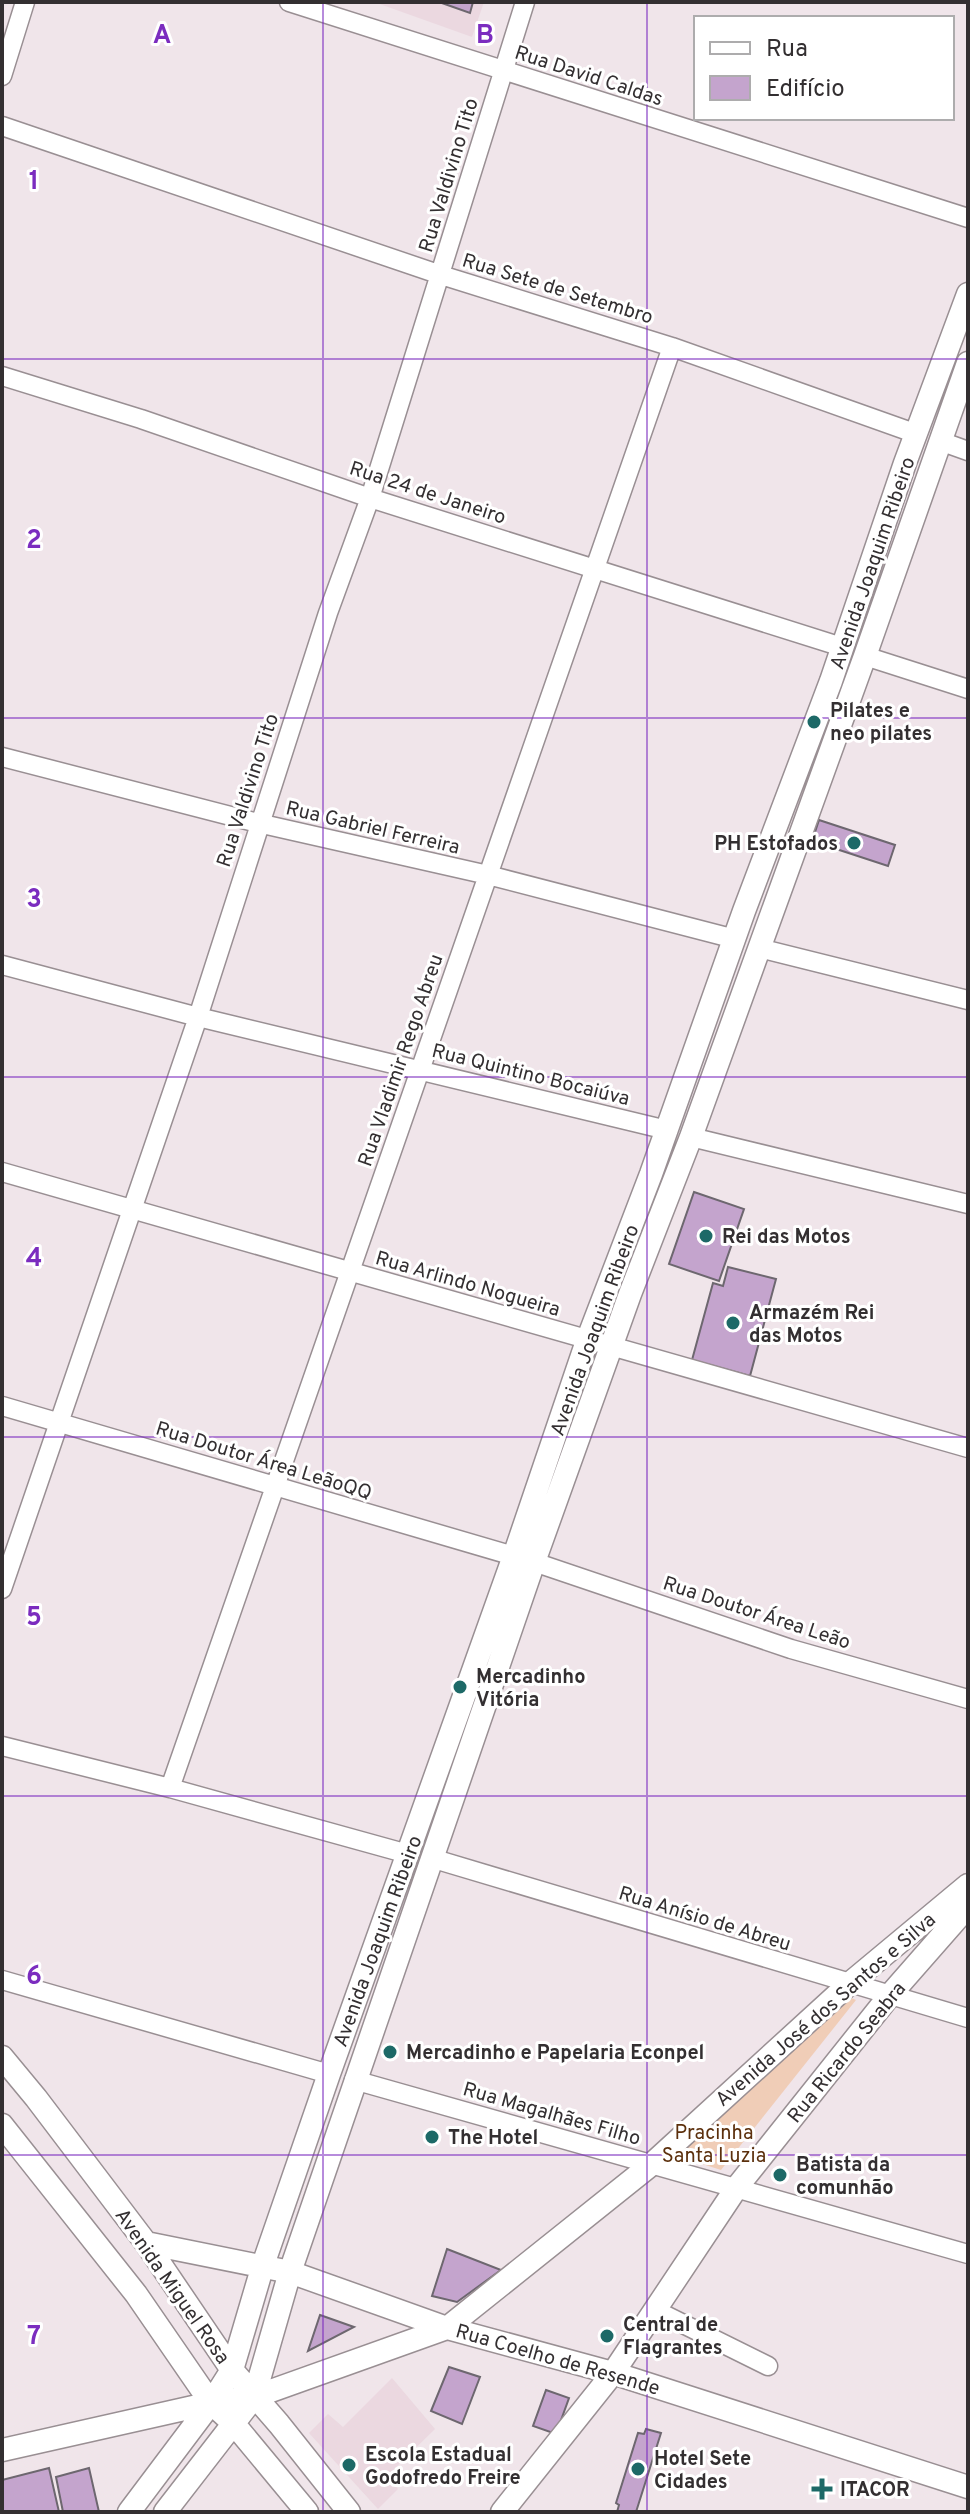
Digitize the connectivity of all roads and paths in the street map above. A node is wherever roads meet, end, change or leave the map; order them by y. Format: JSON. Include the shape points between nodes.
{"nodes":[{"id":1,"x":25,"y":2,"type":"edge"},
{"id":2,"x":289,"y":2,"type":"edge"},
{"id":3,"x":525,"y":2,"type":"edge"},
{"id":4,"x":503,"y":70,"type":"junction"},
{"id":5,"x":2,"y":76,"type":"edge"},
{"id":6,"x":2,"y":126,"type":"edge"},
{"id":7,"x":968,"y":218,"type":"edge"},
{"id":8,"x":441,"y":275,"type":"junction"},
{"id":9,"x":968,"y":294,"type":"edge"},
{"id":10,"x":672,"y":347,"type":"junction"},
{"id":11,"x":968,"y":363,"type":"edge"},
{"id":12,"x":2,"y":376,"type":"edge"},
{"id":13,"x":917,"y":434,"type":"junction"},
{"id":14,"x":940,"y":441,"type":"junction"},
{"id":15,"x":968,"y":451,"type":"edge"},
{"id":16,"x":370,"y":498,"type":"junction"},
{"id":17,"x":596,"y":568,"type":"junction"},
{"id":18,"x":842,"y":647,"type":"junction"},
{"id":19,"x":865,"y":656,"type":"junction"},
{"id":20,"x":968,"y":689,"type":"edge"},
{"id":21,"x":2,"y":757,"type":"edge"},
{"id":22,"x":258,"y":823,"type":"junction"},
{"id":23,"x":488,"y":875,"type":"junction"},
{"id":24,"x":735,"y":939,"type":"junction"},
{"id":25,"x":759,"y":948,"type":"junction"},
{"id":26,"x":2,"y":965,"type":"edge"},
{"id":27,"x":968,"y":1000,"type":"edge"},
{"id":28,"x":198,"y":1017,"type":"junction"},
{"id":29,"x":420,"y":1070,"type":"junction"},
{"id":30,"x":667,"y":1130,"type":"junction"},
{"id":31,"x":691,"y":1137,"type":"junction"},
{"id":32,"x":2,"y":1172,"type":"edge"},
{"id":33,"x":968,"y":1204,"type":"edge"},
{"id":34,"x":132,"y":1209,"type":"junction"},
{"id":35,"x":350,"y":1272,"type":"junction"},
{"id":36,"x":587,"y":1341,"type":"junction"},
{"id":37,"x":612,"y":1345,"type":"junction"},
{"id":38,"x":2,"y":1406,"type":"edge"},
{"id":39,"x":60,"y":1421,"type":"junction"},
{"id":40,"x":968,"y":1448,"type":"edge"},
{"id":41,"x":275,"y":1487,"type":"junction"},
{"id":42,"x":524,"y":1559,"type":"junction"},
{"id":43,"x":2,"y":1589,"type":"edge"},
{"id":44,"x":968,"y":1699,"type":"edge"},
{"id":45,"x":2,"y":1746,"type":"edge"},
{"id":46,"x":170,"y":1788,"type":"junction"},
{"id":47,"x":408,"y":1854,"type":"junction"},
{"id":48,"x":431,"y":1858,"type":"junction"},
{"id":49,"x":968,"y":1885,"type":"edge"},
{"id":50,"x":968,"y":1906,"type":"edge"},
{"id":51,"x":2,"y":1980,"type":"edge"},
{"id":52,"x":849,"y":1984,"type":"junction"},
{"id":53,"x":890,"y":1995,"type":"junction"},
{"id":54,"x":968,"y":2018,"type":"edge"},
{"id":55,"x":2,"y":2057,"type":"edge"},
{"id":56,"x":329,"y":2074,"type":"junction"},
{"id":57,"x":354,"y":2080,"type":"junction"},
{"id":58,"x":2,"y":2125,"type":"edge"},
{"id":59,"x":652,"y":2164,"type":"junction"},
{"id":60,"x":737,"y":2187,"type":"junction"},
{"id":61,"x":146,"y":2243,"type":"junction"},
{"id":62,"x":968,"y":2254,"type":"edge"},
{"id":63,"x":263,"y":2265,"type":"junction"},
{"id":64,"x":290,"y":2272,"type":"junction"},
{"id":65,"x":655,"y":2310,"type":"junction"},
{"id":66,"x":447,"y":2328,"type":"junction"},
{"id":67,"x":768,"y":2366,"type":"dead end"},
{"id":68,"x":232,"y":2370,"type":"junction"},
{"id":69,"x":613,"y":2373,"type":"junction"},
{"id":70,"x":254,"y":2397,"type":"junction"},
{"id":71,"x":211,"y":2403,"type":"junction"},
{"id":72,"x":234,"y":2424,"type":"junction"},
{"id":73,"x":2,"y":2450,"type":"edge"},
{"id":74,"x":968,"y":2487,"type":"edge"},
{"id":75,"x":129,"y":2512,"type":"edge"},
{"id":76,"x":165,"y":2512,"type":"edge"},
{"id":77,"x":307,"y":2512,"type":"edge"},
{"id":78,"x":349,"y":2512,"type":"edge"},
{"id":79,"x":502,"y":2512,"type":"edge"}],
"edges":[{"from":1,"to":5,"type":"street"},
{"from":2,"to":4,"type":"street","name":"Rua David Caldas"},
{"from":3,"to":4,"type":"street","name":"Rua Valdivino Tito"},
{"from":4,"to":7,"type":"street","name":"Rua David Caldas"},
{"from":4,"to":8,"type":"street","name":"Rua Valdivino Tito"},
{"from":6,"to":8,"type":"street","name":"Rua Sete de Setembro"},
{"from":8,"to":10,"type":"street","name":"Rua Sete de Setembro"},
{"from":8,"to":16,"type":"street","name":"Rua Valdivino Tito"},
{"from":9,"to":13,"type":"main road","name":"Avenida Joaquim Ribeiro"},
{"from":10,"to":13,"type":"street","name":"Rua Sete de Setembro"},
{"from":10,"to":17,"type":"street","name":"Rua Vladimir Rego Abreu"},
{"from":11,"to":14,"type":"main road","name":"Avenida Joaquim Ribeiro"},
{"from":12,"to":16,"type":"street","name":"Rua 24 de Janeiro"},
{"from":13,"to":18,"type":"main road","name":"Avenida Joaquim Ribeiro"},
{"from":14,"to":15,"type":"street"},
{"from":14,"to":19,"type":"main road","name":"Avenida Joaquim Ribeiro"},
{"from":16,"to":17,"type":"street","name":"Rua 24 de Janeiro"},
{"from":16,"to":22,"type":"street","name":"Rua Valdivino Tito"},
{"from":17,"to":18,"type":"street","name":"Rua 24 de Janeiro"},
{"from":17,"to":23,"type":"street","name":"Rua Vladimir Rego Abreu"},
{"from":18,"to":24,"type":"main road","name":"Avenida Joaquim Ribeiro"},
{"from":19,"to":20,"type":"street"},
{"from":19,"to":25,"type":"main road","name":"Avenida Joaquim Ribeiro"},
{"from":21,"to":22,"type":"street","name":"Rua Gabriel Ferreira"},
{"from":22,"to":23,"type":"street","name":"Rua Gabriel Ferreira"},
{"from":22,"to":28,"type":"street","name":"Rua Valdivino Tito"},
{"from":23,"to":24,"type":"street","name":"Rua Gabriel Ferreira"},
{"from":23,"to":29,"type":"street","name":"Rua Vladimir Rego Abreu"},
{"from":24,"to":30,"type":"main road","name":"Avenida Joaquim Ribeiro"},
{"from":25,"to":27,"type":"street"},
{"from":25,"to":31,"type":"main road","name":"Avenida Joaquim Ribeiro"},
{"from":26,"to":28,"type":"street","name":"Rua Quintino Bocaiúva"},
{"from":28,"to":29,"type":"street","name":"Rua Quintino Bocaiúva"},
{"from":28,"to":34,"type":"street","name":"Rua Valdivino Tito"},
{"from":29,"to":30,"type":"street","name":"Rua Quintino Bocaiúva"},
{"from":29,"to":35,"type":"street","name":"Rua Vladimir Rego Abreu"},
{"from":30,"to":36,"type":"main road","name":"Avenida Joaquim Ribeiro"},
{"from":31,"to":33,"type":"street"},
{"from":31,"to":37,"type":"main road","name":"Avenida Joaquim Ribeiro"},
{"from":32,"to":34,"type":"street","name":"Rua Arlindo Nogueira"},
{"from":34,"to":35,"type":"street","name":"Rua Arlindo Nogueira"},
{"from":34,"to":39,"type":"street","name":"Rua Valdivino Tito"},
{"from":35,"to":36,"type":"street","name":"Rua Arlindo Nogueira"},
{"from":35,"to":41,"type":"street","name":"Rua Vladimir Rego Abreu"},
{"from":36,"to":37,"type":"street","name":"Rua Arlindo Nogueira"},
{"from":36,"to":42,"type":"main road","name":"Avenida Joaquim Ribeiro"},
{"from":37,"to":40,"type":"street","name":"Rua Arlindo Nogueira"},
{"from":37,"to":42,"type":"main road","name":"Avenida Joaquim Ribeiro"},
{"from":38,"to":39,"type":"street","name":"Rua Doutor Área LeãoQQ"},
{"from":39,"to":41,"type":"street","name":"Rua Doutor Área LeãoQQ"},
{"from":39,"to":43,"type":"street","name":"Rua Valdivino Tito"},
{"from":41,"to":42,"type":"street","name":"Rua Doutor Área LeãoQQ"},
{"from":41,"to":46,"type":"street","name":"Rua Vladimir Rego Abreu"},
{"from":42,"to":44,"type":"street","name":"Rua Doutor Área Leão","via":[[791,1649]]},
{"from":42,"to":47,"type":"main road","name":"Avenida Joaquim Ribeiro"},
{"from":42,"to":48,"type":"main road","name":"Avenida Joaquim Ribeiro"},
{"from":45,"to":46,"type":"street"},
{"from":46,"to":47,"type":"street"},
{"from":47,"to":56,"type":"main road","name":"Avenida Joaquim Ribeiro"},
{"from":48,"to":52,"type":"street","name":"Rua Anísio de Abreu"},
{"from":48,"to":57,"type":"main road","name":"Avenida Joaquim Ribeiro"},
{"from":49,"to":52,"type":"main road","name":"Avenida José dos Santos e Silva"},
{"from":50,"to":53,"type":"main road","name":"Rua Ricardo Seabra"},
{"from":51,"to":56,"type":"street"},
{"from":52,"to":53,"type":"street","name":"Rua Anísio de Abreu"},
{"from":52,"to":59,"type":"main road","name":"Avenida José dos Santos e Silva"},
{"from":53,"to":54,"type":"street","name":"Rua Anísio de Abreu"},
{"from":53,"to":60,"type":"main road","name":"Rua Ricardo Seabra"},
{"from":55,"to":61,"type":"main road","name":"Avenida Miguel Rosa"},
{"from":56,"to":63,"type":"main road","name":"Avenida Joaquim Ribeiro"},
{"from":57,"to":59,"type":"street","name":"Rua Magalhães Filho"},
{"from":57,"to":64,"type":"main road","name":"Avenida Joaquim Ribeiro"},
{"from":58,"to":71,"type":"main road","name":"Avenida Miguel Rosa","via":[[136,2294]]},
{"from":59,"to":60,"type":"street","name":"Rua Magalhães Filho"},
{"from":59,"to":66,"type":"main road","name":"Avenida José dos Santos e Silva"},
{"from":60,"to":62,"type":"street","name":"Rua Magalhães Filho"},
{"from":60,"to":65,"type":"main road","name":"Rua Ricardo Seabra"},
{"from":61,"to":63,"type":"main road","name":"Rua Coelho de Resende"},
{"from":61,"to":68,"type":"main road","name":"Avenida Miguel Rosa"},
{"from":63,"to":64,"type":"main road","name":"Rua Coelho de Resende"},
{"from":63,"to":68,"type":"main road","name":"Avenida Joaquim Ribeiro"},
{"from":64,"to":66,"type":"main road","name":"Rua Coelho de Resende"},
{"from":64,"to":70,"type":"main road","name":"Avenida Joaquim Ribeiro"},
{"from":65,"to":67,"type":"street"},
{"from":65,"to":69,"type":"main road","name":"Rua Ricardo Seabra"},
{"from":66,"to":69,"type":"main road","name":"Rua Coelho de Resende"},
{"from":66,"to":70,"type":"main road","name":"Avenida José dos Santos e Silva"},
{"from":68,"to":70,"type":"main road","name":"Avenida Miguel Rosa"},
{"from":68,"to":71,"type":"main road","name":"Avenida Joaquim Ribeiro"},
{"from":69,"to":74,"type":"main road","name":"Rua Coelho de Resende"},
{"from":69,"to":79,"type":"main road","name":"Rua Ricardo Seabra"},
{"from":70,"to":71,"type":"main road","name":"Avenida José dos Santos e Silva"},
{"from":70,"to":72,"type":"main road"},
{"from":70,"to":78,"type":"main road","name":"Avenida Miguel Rosa"},
{"from":71,"to":72,"type":"main road","name":"Avenida Miguel Rosa"},
{"from":71,"to":73,"type":"main road","name":"Avenida José dos Santos e Silva"},
{"from":71,"to":75,"type":"main road","name":"Avenida Joaquim Ribeiro"},
{"from":72,"to":76,"type":"main road"},
{"from":72,"to":77,"type":"main road","name":"Avenida Miguel Rosa"}]}
